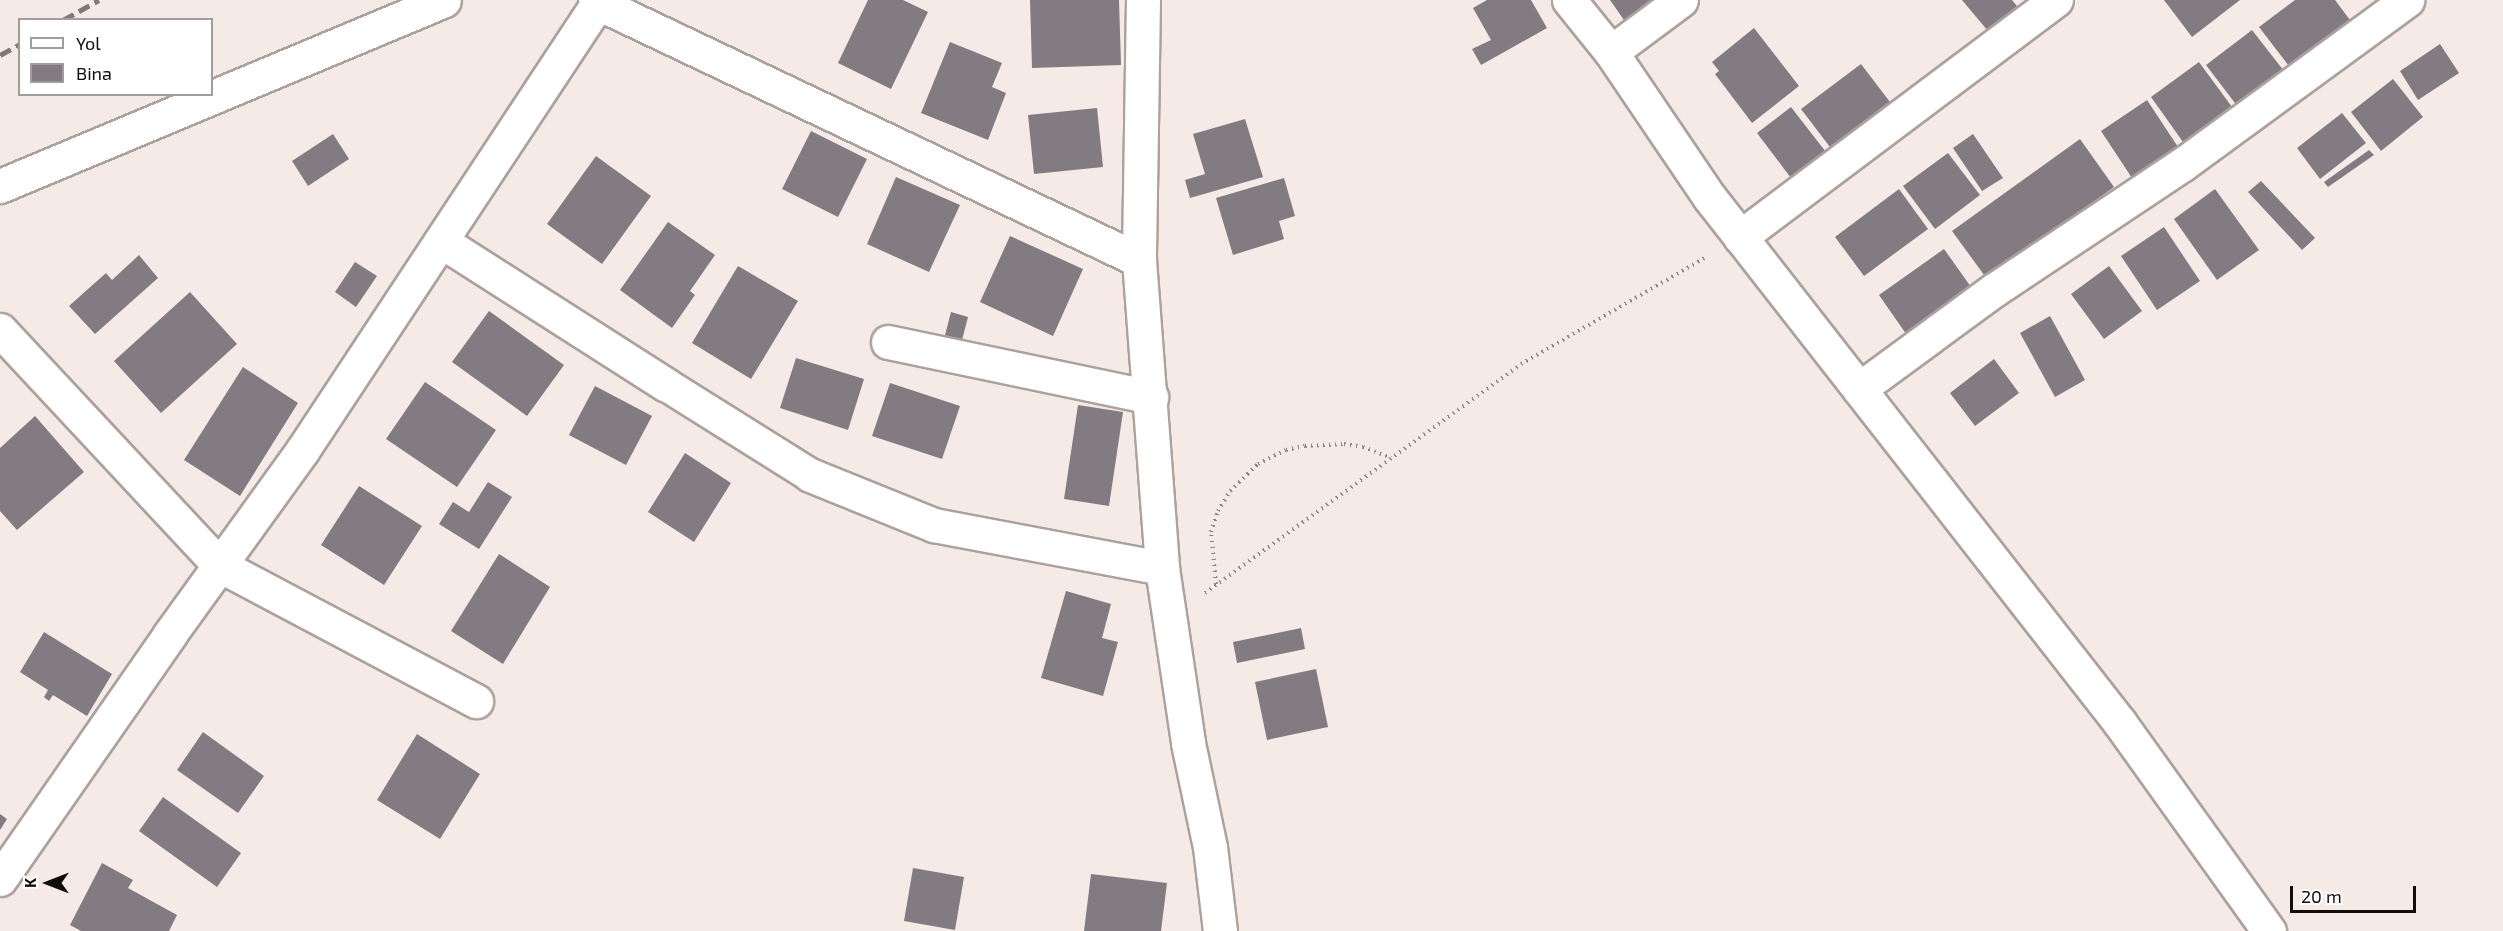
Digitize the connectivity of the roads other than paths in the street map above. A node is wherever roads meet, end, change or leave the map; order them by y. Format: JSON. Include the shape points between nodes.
{"nodes":[{"id":1,"x":444,"y":0,"type":"edge"},
{"id":2,"x":1143,"y":0,"type":"edge"},
{"id":3,"x":1569,"y":0,"type":"edge"},
{"id":4,"x":1681,"y":0,"type":"edge"},
{"id":5,"x":2056,"y":0,"type":"edge"},
{"id":6,"x":2407,"y":0,"type":"edge"},
{"id":7,"x":596,"y":2,"type":"edge"},
{"id":8,"x":1611,"y":52,"type":"junction"},
{"id":9,"x":0,"y":186,"type":"edge"},
{"id":10,"x":1740,"y":237,"type":"junction"},
{"id":11,"x":441,"y":241,"type":"junction"},
{"id":12,"x":1139,"y":260,"type":"junction"},
{"id":13,"x":0,"y":330,"type":"edge"},
{"id":14,"x":888,"y":342,"type":"dead end"},
{"id":15,"x":665,"y":384,"type":"joint"},
{"id":16,"x":1859,"y":389,"type":"junction"},
{"id":17,"x":1151,"y":397,"type":"junction"},
{"id":18,"x":810,"y":475,"type":"joint"},
{"id":19,"x":219,"y":566,"type":"junction"},
{"id":20,"x":1162,"y":568,"type":"junction"},
{"id":21,"x":476,"y":701,"type":"dead end"},
{"id":22,"x":0,"y":879,"type":"edge"},
{"id":23,"x":1220,"y":931,"type":"edge"},
{"id":24,"x":2269,"y":931,"type":"edge"}],
"edges":[{"from":1,"to":9,"type":"street"},
{"from":2,"to":12,"type":"street"},
{"from":3,"to":8,"type":"street"},
{"from":4,"to":8,"type":"street"},
{"from":5,"to":10,"type":"street"},
{"from":6,"to":16,"type":"street","via":[[2183,164],[1994,290]]},
{"from":7,"to":11,"type":"street"},
{"from":7,"to":12,"type":"street"},
{"from":8,"to":10,"type":"street"},
{"from":10,"to":16,"type":"street"},
{"from":11,"to":15,"type":"street"},
{"from":11,"to":19,"type":"street","via":[[302,451]]},
{"from":12,"to":17,"type":"street"},
{"from":13,"to":19,"type":"street"},
{"from":14,"to":17,"type":"street"},
{"from":15,"to":18,"type":"street"},
{"from":16,"to":24,"type":"street","via":[[2120,723]]},
{"from":17,"to":20,"type":"street"},
{"from":18,"to":20,"type":"street","via":[[934,525]]},
{"from":19,"to":21,"type":"street"},
{"from":19,"to":22,"type":"street"},
{"from":20,"to":23,"type":"street","via":[[1188,743],[1210,847]]}]}
